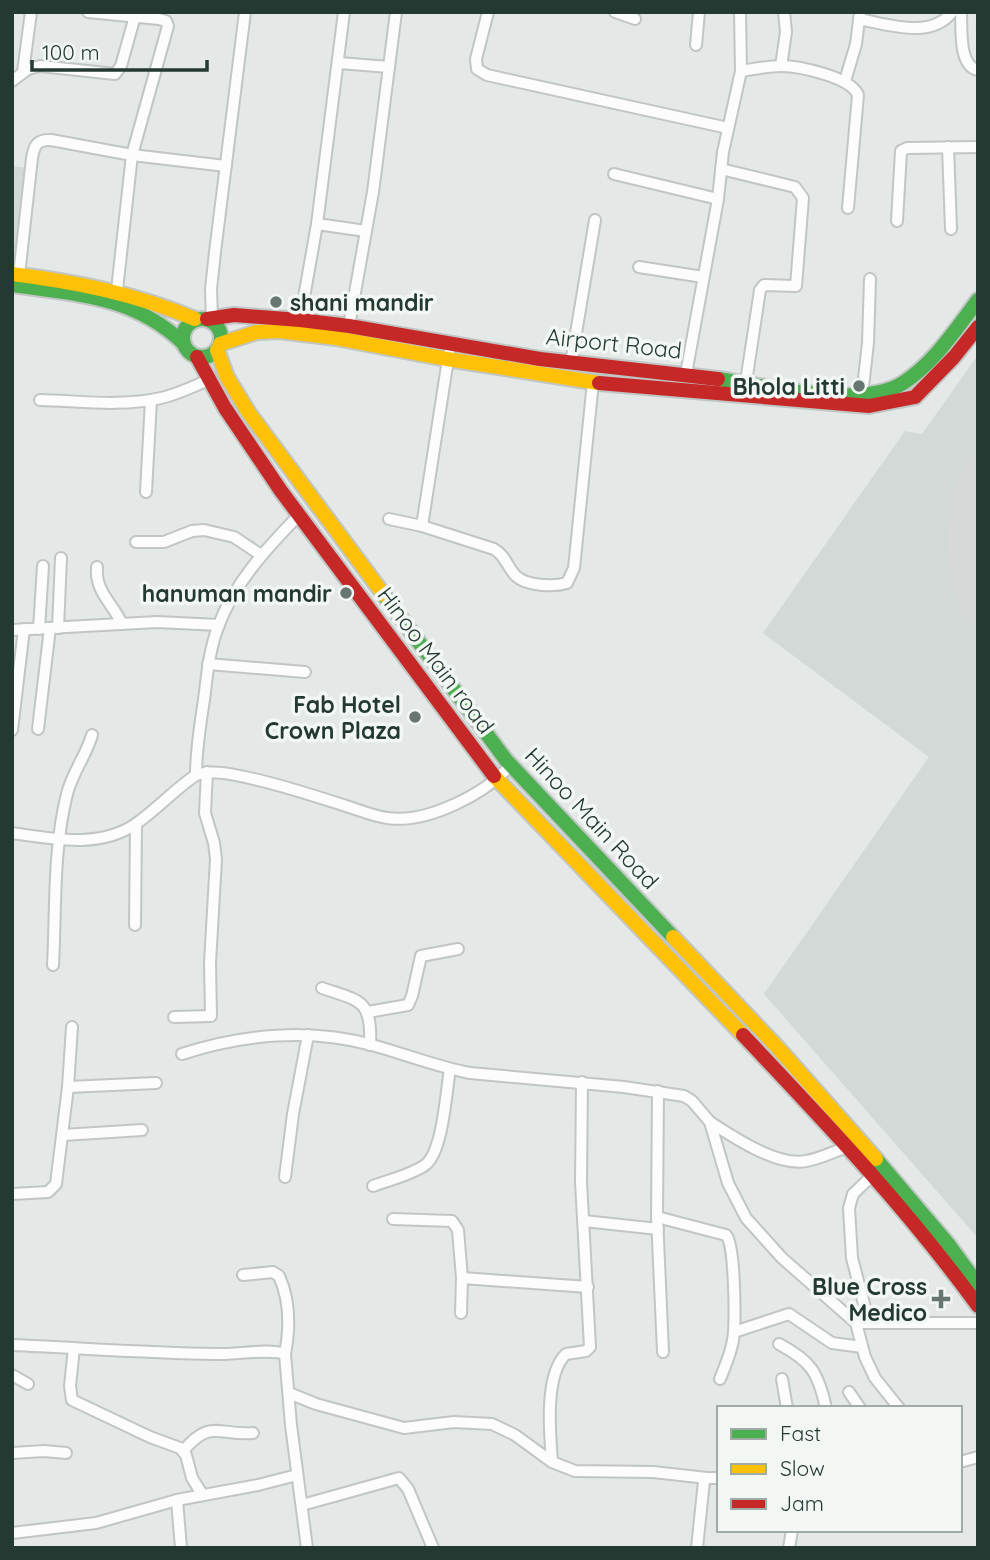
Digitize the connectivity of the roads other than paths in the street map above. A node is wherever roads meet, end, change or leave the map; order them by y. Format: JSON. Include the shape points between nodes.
{"nodes":[{"id":1,"x":31,"y":12,"type":"edge"},
{"id":2,"x":88,"y":12,"type":"edge"},
{"id":3,"x":245,"y":12,"type":"edge"},
{"id":4,"x":344,"y":12,"type":"edge"},
{"id":5,"x":396,"y":12,"type":"edge"},
{"id":6,"x":488,"y":12,"type":"edge"},
{"id":7,"x":615,"y":12,"type":"edge"},
{"id":8,"x":699,"y":12,"type":"edge"},
{"id":9,"x":740,"y":12,"type":"edge"},
{"id":10,"x":784,"y":12,"type":"edge"},
{"id":11,"x":952,"y":12,"type":"edge"},
{"id":12,"x":961,"y":12,"type":"edge"},
{"id":13,"x":135,"y":16,"type":"junction"},
{"id":14,"x":859,"y":16,"type":"edge"},
{"id":15,"x":635,"y":19,"type":"dead end"},
{"id":16,"x":695,"y":46,"type":"dead end"},
{"id":17,"x":339,"y":63,"type":"junction"},
{"id":18,"x":781,"y":66,"type":"junction"},
{"id":19,"x":389,"y":67,"type":"junction"},
{"id":20,"x":978,"y":69,"type":"edge"},
{"id":21,"x":741,"y":71,"type":"junction"},
{"id":22,"x":23,"y":72,"type":"junction"},
{"id":23,"x":12,"y":80,"type":"edge"},
{"id":24,"x":845,"y":81,"type":"junction"},
{"id":25,"x":728,"y":128,"type":"junction"},
{"id":26,"x":947,"y":147,"type":"junction"},
{"id":27,"x":978,"y":147,"type":"edge"},
{"id":28,"x":132,"y":155,"type":"junction"},
{"id":29,"x":226,"y":166,"type":"junction"},
{"id":30,"x":721,"y":169,"type":"junction"},
{"id":31,"x":614,"y":174,"type":"dead end"},
{"id":32,"x":718,"y":199,"type":"junction"},
{"id":33,"x":848,"y":208,"type":"dead end"},
{"id":34,"x":595,"y":220,"type":"dead end"},
{"id":35,"x":897,"y":221,"type":"dead end"},
{"id":36,"x":317,"y":224,"type":"junction"},
{"id":37,"x":951,"y":229,"type":"dead end"},
{"id":38,"x":366,"y":231,"type":"junction"},
{"id":39,"x":639,"y":267,"type":"dead end"},
{"id":40,"x":703,"y":277,"type":"junction"},
{"id":41,"x":15,"y":278,"type":"edge"},
{"id":42,"x":870,"y":279,"type":"dead end"},
{"id":43,"x":117,"y":290,"type":"junction"},
{"id":44,"x":978,"y":300,"type":"edge"},
{"id":45,"x":205,"y":319,"type":"junction"},
{"id":46,"x":300,"y":320,"type":"junction"},
{"id":47,"x":349,"y":326,"type":"junction"},
{"id":48,"x":978,"y":327,"type":"edge"},
{"id":49,"x":183,"y":343,"type":"junction"},
{"id":50,"x":451,"y":343,"type":"junction"},
{"id":51,"x":218,"y":347,"type":"junction"},
{"id":52,"x":197,"y":356,"type":"junction"},
{"id":53,"x":447,"y":359,"type":"junction"},
{"id":54,"x":571,"y":363,"type":"junction"},
{"id":55,"x":686,"y":374,"type":"junction"},
{"id":56,"x":208,"y":380,"type":"junction"},
{"id":57,"x":593,"y":382,"type":"junction"},
{"id":58,"x":746,"y":382,"type":"junction"},
{"id":59,"x":862,"y":397,"type":"junction"},
{"id":60,"x":40,"y":400,"type":"dead end"},
{"id":61,"x":151,"y":400,"type":"junction"},
{"id":62,"x":146,"y":492,"type":"dead end"},
{"id":63,"x":299,"y":515,"type":"junction"},
{"id":64,"x":389,"y":519,"type":"dead end"},
{"id":65,"x":422,"y":526,"type":"junction"},
{"id":66,"x":136,"y":542,"type":"dead end"},
{"id":67,"x":261,"y":555,"type":"junction"},
{"id":68,"x":61,"y":558,"type":"dead end"},
{"id":69,"x":43,"y":566,"type":"dead end"},
{"id":70,"x":97,"y":567,"type":"dead end"},
{"id":71,"x":122,"y":624,"type":"junction"},
{"id":72,"x":219,"y":625,"type":"junction"},
{"id":73,"x":49,"y":628,"type":"junction"},
{"id":74,"x":18,"y":630,"type":"edge"},
{"id":75,"x":208,"y":664,"type":"junction"},
{"id":76,"x":305,"y":672,"type":"dead end"},
{"id":77,"x":38,"y":729,"type":"dead end"},
{"id":78,"x":12,"y":730,"type":"edge"},
{"id":79,"x":92,"y":735,"type":"dead end"},
{"id":80,"x":511,"y":765,"type":"junction"},
{"id":81,"x":201,"y":774,"type":"junction"},
{"id":82,"x":498,"y":780,"type":"junction"},
{"id":83,"x":136,"y":824,"type":"junction"},
{"id":84,"x":12,"y":832,"type":"edge"},
{"id":85,"x":59,"y":839,"type":"junction"},
{"id":86,"x":135,"y":925,"type":"dead end"},
{"id":87,"x":458,"y":949,"type":"dead end"},
{"id":88,"x":53,"y":965,"type":"dead end"},
{"id":89,"x":322,"y":988,"type":"dead end"},
{"id":90,"x":368,"y":1012,"type":"junction"},
{"id":91,"x":174,"y":1017,"type":"dead end"},
{"id":92,"x":72,"y":1027,"type":"dead end"},
{"id":93,"x":308,"y":1035,"type":"junction"},
{"id":94,"x":370,"y":1045,"type":"junction"},
{"id":95,"x":182,"y":1054,"type":"dead end"},
{"id":96,"x":450,"y":1069,"type":"junction"},
{"id":97,"x":582,"y":1082,"type":"junction"},
{"id":98,"x":156,"y":1083,"type":"dead end"},
{"id":99,"x":68,"y":1087,"type":"junction"},
{"id":100,"x":658,"y":1091,"type":"junction"},
{"id":101,"x":710,"y":1122,"type":"junction"},
{"id":102,"x":142,"y":1130,"type":"dead end"},
{"id":103,"x":63,"y":1135,"type":"junction"},
{"id":104,"x":848,"y":1147,"type":"junction"},
{"id":105,"x":874,"y":1174,"type":"junction"},
{"id":106,"x":285,"y":1177,"type":"dead end"},
{"id":107,"x":373,"y":1186,"type":"dead end"},
{"id":108,"x":12,"y":1194,"type":"edge"},
{"id":109,"x":657,"y":1217,"type":"junction"},
{"id":110,"x":393,"y":1219,"type":"dead end"},
{"id":111,"x":584,"y":1221,"type":"junction"},
{"id":112,"x":658,"y":1229,"type":"junction"},
{"id":113,"x":243,"y":1275,"type":"dead end"},
{"id":114,"x":462,"y":1278,"type":"junction"},
{"id":115,"x":978,"y":1285,"type":"edge"},
{"id":116,"x":587,"y":1286,"type":"junction"},
{"id":117,"x":978,"y":1306,"type":"edge"},
{"id":118,"x":461,"y":1313,"type":"dead end"},
{"id":119,"x":856,"y":1323,"type":"junction"},
{"id":120,"x":869,"y":1323,"type":"junction"},
{"id":121,"x":978,"y":1323,"type":"edge"},
{"id":122,"x":734,"y":1332,"type":"junction"},
{"id":123,"x":779,"y":1344,"type":"dead end"},
{"id":124,"x":12,"y":1345,"type":"edge"},
{"id":125,"x":862,"y":1347,"type":"junction"},
{"id":126,"x":75,"y":1348,"type":"junction"},
{"id":127,"x":663,"y":1352,"type":"dead end"},
{"id":128,"x":285,"y":1354,"type":"junction"},
{"id":129,"x":12,"y":1375,"type":"edge"},
{"id":130,"x":720,"y":1379,"type":"dead end"},
{"id":131,"x":782,"y":1379,"type":"dead end"},
{"id":132,"x":28,"y":1384,"type":"dead end"},
{"id":133,"x":849,"y":1392,"type":"dead end"},
{"id":134,"x":289,"y":1393,"type":"junction"},
{"id":135,"x":787,"y":1406,"type":"edge"},
{"id":136,"x":825,"y":1406,"type":"edge"},
{"id":137,"x":859,"y":1406,"type":"edge"},
{"id":138,"x":897,"y":1406,"type":"edge"},
{"id":139,"x":253,"y":1433,"type":"dead end"},
{"id":140,"x":183,"y":1451,"type":"junction"},
{"id":141,"x":12,"y":1453,"type":"edge"},
{"id":142,"x":66,"y":1453,"type":"dead end"},
{"id":143,"x":552,"y":1462,"type":"junction"},
{"id":144,"x":297,"y":1475,"type":"junction"},
{"id":145,"x":706,"y":1478,"type":"junction"},
{"id":146,"x":717,"y":1478,"type":"edge"},
{"id":147,"x":202,"y":1494,"type":"junction"},
{"id":148,"x":177,"y":1500,"type":"junction"},
{"id":149,"x":302,"y":1505,"type":"junction"},
{"id":150,"x":12,"y":1533,"type":"edge"},
{"id":151,"x":181,"y":1548,"type":"edge"},
{"id":152,"x":307,"y":1548,"type":"edge"},
{"id":153,"x":433,"y":1548,"type":"edge"},
{"id":154,"x":697,"y":1548,"type":"edge"}],
"edges":[{"from":1,"to":22,"type":"street"},
{"from":2,"to":13,"type":"street"},
{"from":3,"to":29,"type":"street"},
{"from":4,"to":17,"type":"street"},
{"from":5,"to":19,"type":"street"},
{"from":6,"to":25,"type":"street","via":[[475,59],[478,69],[487,75]]},
{"from":7,"to":15,"type":"street"},
{"from":8,"to":16,"type":"street"},
{"from":9,"to":21,"type":"street"},
{"from":10,"to":18,"type":"street"},
{"from":11,"to":14,"type":"street","via":[[945,21],[912,29]]},
{"from":12,"to":20,"type":"street","via":[[965,61]]},
{"from":13,"to":22,"type":"street","via":[[116,74],[40,66]]},
{"from":13,"to":28,"type":"street","via":[[164,20],[167,26]]},
{"from":14,"to":24,"type":"street"},
{"from":17,"to":19,"type":"street"},
{"from":17,"to":36,"type":"street"},
{"from":18,"to":21,"type":"street"},
{"from":18,"to":24,"type":"street"},
{"from":19,"to":38,"type":"street"},
{"from":21,"to":25,"type":"street"},
{"from":22,"to":23,"type":"street"},
{"from":24,"to":33,"type":"street","via":[[858,95]]},
{"from":25,"to":30,"type":"street"},
{"from":26,"to":27,"type":"street"},
{"from":26,"to":35,"type":"street","via":[[901,151]]},
{"from":26,"to":37,"type":"street"},
{"from":28,"to":29,"type":"street"},
{"from":28,"to":41,"type":"street","via":[[51,140],[37,143]]},
{"from":28,"to":43,"type":"street"},
{"from":29,"to":45,"type":"street"},
{"from":30,"to":32,"type":"street"},
{"from":30,"to":58,"type":"street","via":[[795,187],[803,198],[796,286],[764,285],[760,290]]},
{"from":31,"to":32,"type":"street"},
{"from":32,"to":40,"type":"street"},
{"from":34,"to":54,"type":"street"},
{"from":36,"to":38,"type":"street"},
{"from":36,"to":46,"type":"street"},
{"from":38,"to":47,"type":"street"},
{"from":39,"to":40,"type":"street"},
{"from":40,"to":55,"type":"street"},
{"from":41,"to":43,"type":"main road"},
{"from":41,"to":49,"type":"main road","via":[[128,307],[161,323]]},
{"from":42,"to":59,"type":"street"},
{"from":43,"to":45,"type":"main road"},
{"from":44,"to":59,"type":"main road","name":"Airport Road","via":[[939,350],[904,384]]},
{"from":45,"to":46,"type":"main road","name":"Airport Road","via":[[234,315]]},
{"from":45,"to":49,"type":"main road","via":[[183,331]]},
{"from":45,"to":51,"type":"main road","via":[[219,329]]},
{"from":46,"to":47,"type":"main road","name":"Airport Road"},
{"from":47,"to":50,"type":"main road","name":"Airport Road"},
{"from":48,"to":57,"type":"main road","name":"Airport Road","via":[[915,397],[870,406]]},
{"from":49,"to":52,"type":"main road"},
{"from":50,"to":53,"type":"street"},
{"from":50,"to":54,"type":"main road","name":"Airport Road"},
{"from":51,"to":52,"type":"main road","via":[[208,356]]},
{"from":51,"to":53,"type":"main road","name":"Airport Road","via":[[269,330]]},
{"from":51,"to":80,"type":"main road","name":"Hinoo Main Road","via":[[227,377],[248,413]]},
{"from":52,"to":56,"type":"main road","name":"Hinoo Main road"},
{"from":53,"to":57,"type":"main road","name":"Airport Road"},
{"from":53,"to":65,"type":"street"},
{"from":54,"to":55,"type":"main road","name":"Airport Road"},
{"from":55,"to":58,"type":"main road","name":"Airport Road"},
{"from":56,"to":61,"type":"street"},
{"from":56,"to":63,"type":"main road","name":"Hinoo Main road"},
{"from":57,"to":65,"type":"street","via":[[574,568],[567,583],[524,582],[494,549]]},
{"from":58,"to":59,"type":"main road","name":"Airport Road"},
{"from":60,"to":61,"type":"street"},
{"from":61,"to":62,"type":"street"},
{"from":63,"to":67,"type":"street"},
{"from":63,"to":82,"type":"main road","name":"Hinoo Main road"},
{"from":64,"to":65,"type":"street"},
{"from":66,"to":67,"type":"street","via":[[164,542],[204,530],[234,537]]},
{"from":67,"to":72,"type":"street"},
{"from":68,"to":73,"type":"street"},
{"from":69,"to":73,"type":"street"},
{"from":70,"to":71,"type":"street","via":[[97,583]]},
{"from":71,"to":72,"type":"street"},
{"from":71,"to":73,"type":"street"},
{"from":72,"to":75,"type":"street"},
{"from":73,"to":74,"type":"street"},
{"from":73,"to":77,"type":"street"},
{"from":74,"to":78,"type":"street"},
{"from":75,"to":76,"type":"street"},
{"from":75,"to":81,"type":"street","via":[[198,740]]},
{"from":79,"to":85,"type":"street","via":[[69,786]]},
{"from":80,"to":82,"type":"street"},
{"from":80,"to":115,"type":"main road","name":"Hinoo Main Road","via":[[779,1049],[914,1202]]},
{"from":81,"to":82,"type":"street","via":[[284,787],[393,819],[453,804]]},
{"from":81,"to":83,"type":"street"},
{"from":81,"to":91,"type":"street","via":[[216,859],[211,1016]]},
{"from":82,"to":104,"type":"main road","name":"Hinoo Main road"},
{"from":83,"to":85,"type":"street","via":[[112,836]]},
{"from":83,"to":86,"type":"street"},
{"from":84,"to":85,"type":"street"},
{"from":85,"to":88,"type":"street"},
{"from":87,"to":90,"type":"street","via":[[421,956],[408,1005]]},
{"from":89,"to":90,"type":"street","via":[[357,1000]]},
{"from":90,"to":94,"type":"street"},
{"from":92,"to":99,"type":"street"},
{"from":93,"to":94,"type":"street"},
{"from":93,"to":95,"type":"street","via":[[233,1040]]},
{"from":93,"to":106,"type":"street"},
{"from":94,"to":96,"type":"street"},
{"from":96,"to":97,"type":"street","via":[[512,1079]]},
{"from":96,"to":107,"type":"street","via":[[432,1158],[426,1165]]},
{"from":97,"to":100,"type":"street"},
{"from":97,"to":111,"type":"street"},
{"from":98,"to":99,"type":"street"},
{"from":99,"to":103,"type":"street"},
{"from":100,"to":101,"type":"street","via":[[684,1096]]},
{"from":100,"to":109,"type":"street"},
{"from":101,"to":104,"type":"street","via":[[751,1147],[789,1161],[805,1162]]},
{"from":101,"to":119,"type":"street","via":[[728,1183],[746,1218],[782,1258]]},
{"from":102,"to":103,"type":"street"},
{"from":103,"to":108,"type":"street","via":[[53,1190]]},
{"from":104,"to":105,"type":"main road","name":"Hinoo Main road"},
{"from":105,"to":117,"type":"main road","name":"Hinoo Main road"},
{"from":105,"to":120,"type":"street","via":[[853,1194],[849,1208],[854,1267]]},
{"from":109,"to":112,"type":"street"},
{"from":109,"to":122,"type":"street","via":[[730,1238]]},
{"from":110,"to":114,"type":"street","via":[[452,1221],[458,1230]]},
{"from":111,"to":112,"type":"street"},
{"from":111,"to":116,"type":"street"},
{"from":112,"to":127,"type":"street"},
{"from":113,"to":128,"type":"street","via":[[273,1272],[279,1276],[289,1324]]},
{"from":114,"to":116,"type":"street"},
{"from":114,"to":118,"type":"street"},
{"from":116,"to":143,"type":"street","via":[[590,1346],[566,1354],[557,1368],[550,1415]]},
{"from":119,"to":120,"type":"street"},
{"from":119,"to":125,"type":"street"},
{"from":120,"to":121,"type":"street"},
{"from":122,"to":125,"type":"street","via":[[789,1314],[832,1343]]},
{"from":122,"to":130,"type":"street"},
{"from":123,"to":136,"type":"street","via":[[807,1361]]},
{"from":124,"to":126,"type":"street"},
{"from":125,"to":138,"type":"street","via":[[875,1378]]},
{"from":126,"to":128,"type":"street"},
{"from":126,"to":140,"type":"street","via":[[72,1400]]},
{"from":128,"to":134,"type":"street"},
{"from":129,"to":132,"type":"street"},
{"from":131,"to":135,"type":"street"},
{"from":133,"to":137,"type":"street"},
{"from":134,"to":143,"type":"street","via":[[404,1428],[454,1422],[492,1424]]},
{"from":134,"to":144,"type":"street"},
{"from":139,"to":140,"type":"street","via":[[213,1430],[200,1434]]},
{"from":140,"to":147,"type":"street"},
{"from":141,"to":142,"type":"street"},
{"from":143,"to":145,"type":"street","via":[[575,1471]]},
{"from":144,"to":147,"type":"street"},
{"from":144,"to":149,"type":"street"},
{"from":145,"to":146,"type":"street"},
{"from":145,"to":154,"type":"street"},
{"from":147,"to":148,"type":"street"},
{"from":148,"to":150,"type":"street","via":[[96,1523]]},
{"from":148,"to":151,"type":"street"},
{"from":149,"to":152,"type":"street"},
{"from":149,"to":153,"type":"street","via":[[399,1478]]}]}
